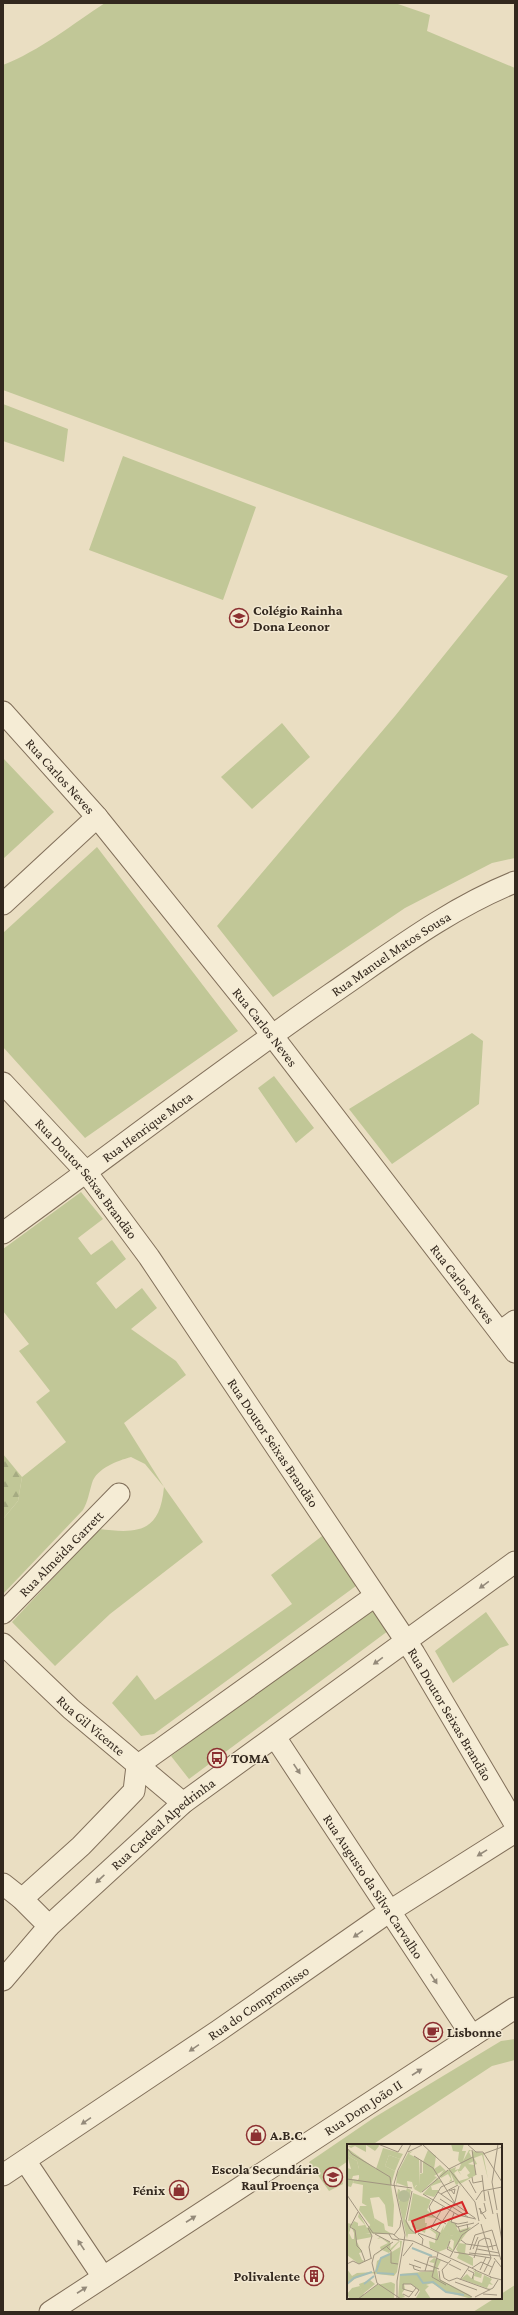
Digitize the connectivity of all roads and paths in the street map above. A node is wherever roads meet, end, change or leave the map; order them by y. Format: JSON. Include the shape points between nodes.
{"nodes":[{"id":1,"x":3,"y":712,"type":"edge"},
{"id":2,"x":97,"y":818,"type":"junction"},
{"id":3,"x":515,"y":882,"type":"edge"},
{"id":4,"x":3,"y":904,"type":"edge"},
{"id":5,"x":271,"y":1035,"type":"junction"},
{"id":6,"x":3,"y":1083,"type":"edge"},
{"id":7,"x":86,"y":1172,"type":"junction"},
{"id":8,"x":3,"y":1232,"type":"edge"},
{"id":9,"x":508,"y":1326,"type":"edge"},
{"id":10,"x":515,"y":1352,"type":"edge"},
{"id":11,"x":119,"y":1494,"type":"dead end"},
{"id":12,"x":515,"y":1562,"type":"edge"},
{"id":13,"x":375,"y":1596,"type":"junction"},
{"id":14,"x":3,"y":1613,"type":"edge"},
{"id":15,"x":406,"y":1641,"type":"junction"},
{"id":16,"x":3,"y":1644,"type":"edge"},
{"id":17,"x":275,"y":1737,"type":"junction"},
{"id":18,"x":137,"y":1766,"type":"junction"},
{"id":19,"x":183,"y":1803,"type":"junction"},
{"id":20,"x":515,"y":1824,"type":"edge"},
{"id":21,"x":515,"y":1832,"type":"edge"},
{"id":22,"x":3,"y":1884,"type":"edge"},
{"id":23,"x":22,"y":1899,"type":"junction"},
{"id":24,"x":390,"y":1911,"type":"junction"},
{"id":25,"x":49,"y":1926,"type":"junction"},
{"id":26,"x":3,"y":1980,"type":"edge"},
{"id":27,"x":515,"y":2008,"type":"edge"},
{"id":28,"x":506,"y":2019,"type":"edge"},
{"id":29,"x":472,"y":2036,"type":"junction"},
{"id":30,"x":26,"y":2162,"type":"junction"},
{"id":31,"x":3,"y":2176,"type":"edge"},
{"id":32,"x":102,"y":2277,"type":"junction"},
{"id":33,"x":50,"y":2312,"type":"edge"}],
"edges":[{"from":1,"to":2,"type":"street","name":"Rua Carlos Neves"},
{"from":2,"to":4,"type":"street"},
{"from":2,"to":5,"type":"street","name":"Rua Carlos Neves"},
{"from":3,"to":5,"type":"street","name":"Rua Manuel Matos Sousa","via":[[481,895],[424,929]]},
{"from":5,"to":7,"type":"street","name":"Rua Henrique Mota"},
{"from":5,"to":9,"type":"street","name":"Rua Carlos Neves","via":[[405,1206]]},
{"from":6,"to":7,"type":"street","name":"Rua Doutor Seixas Brandão"},
{"from":7,"to":8,"type":"street","name":"Rua Henrique Mota"},
{"from":7,"to":13,"type":"street","name":"Rua Doutor Seixas Brandão","via":[[149,1257]]},
{"from":9,"to":10,"type":"street","name":"Rua Carlos Neves"},
{"from":11,"to":14,"type":"street","name":"Rua Almeida Garrett"},
{"from":12,"to":15,"type":"street","name":"Rua Cardeal Alpedrinha","one_way":true},
{"from":13,"to":15,"type":"street","name":"Rua Doutor Seixas Brandão"},
{"from":13,"to":18,"type":"street"},
{"from":15,"to":17,"type":"street","name":"Rua Cardeal Alpedrinha","one_way":true},
{"from":15,"to":20,"type":"street","name":"Rua Doutor Seixas Brandão"},
{"from":16,"to":18,"type":"street","name":"Rua Gil Vicente","via":[[71,1709]]},
{"from":17,"to":19,"type":"street","name":"Rua Cardeal Alpedrinha"},
{"from":17,"to":24,"type":"street","name":"Rua Augusto da Silva Carvalho","one_way":true},
{"from":18,"to":19,"type":"street","name":"Rua Gil Vicente"},
{"from":18,"to":23,"type":"street","via":[[134,1790],[81,1846]]},
{"from":19,"to":25,"type":"street","name":"Rua Cardeal Alpedrinha","one_way":true},
{"from":21,"to":24,"type":"street","name":"Rua do Compromisso","one_way":true},
{"from":22,"to":23,"type":"street"},
{"from":23,"to":25,"type":"street"},
{"from":24,"to":29,"type":"street","name":"Rua Augusto da Silva Carvalho","one_way":true},
{"from":24,"to":30,"type":"street","name":"Rua do Compromisso","one_way":true},
{"from":25,"to":26,"type":"street","name":"Rua Cardeal Alpedrinha"},
{"from":27,"to":28,"type":"street","name":"Rua Dom João II"},
{"from":28,"to":29,"type":"street","name":"Rua Dom João II"},
{"from":32,"to":29,"type":"street","name":"Rua Dom João II","one_way":true},
{"from":30,"to":31,"type":"street","name":"Rua do Compromisso"},
{"from":32,"to":30,"type":"street","one_way":true},
{"from":33,"to":32,"type":"street","name":"Rua Dom João II","one_way":true}]}
